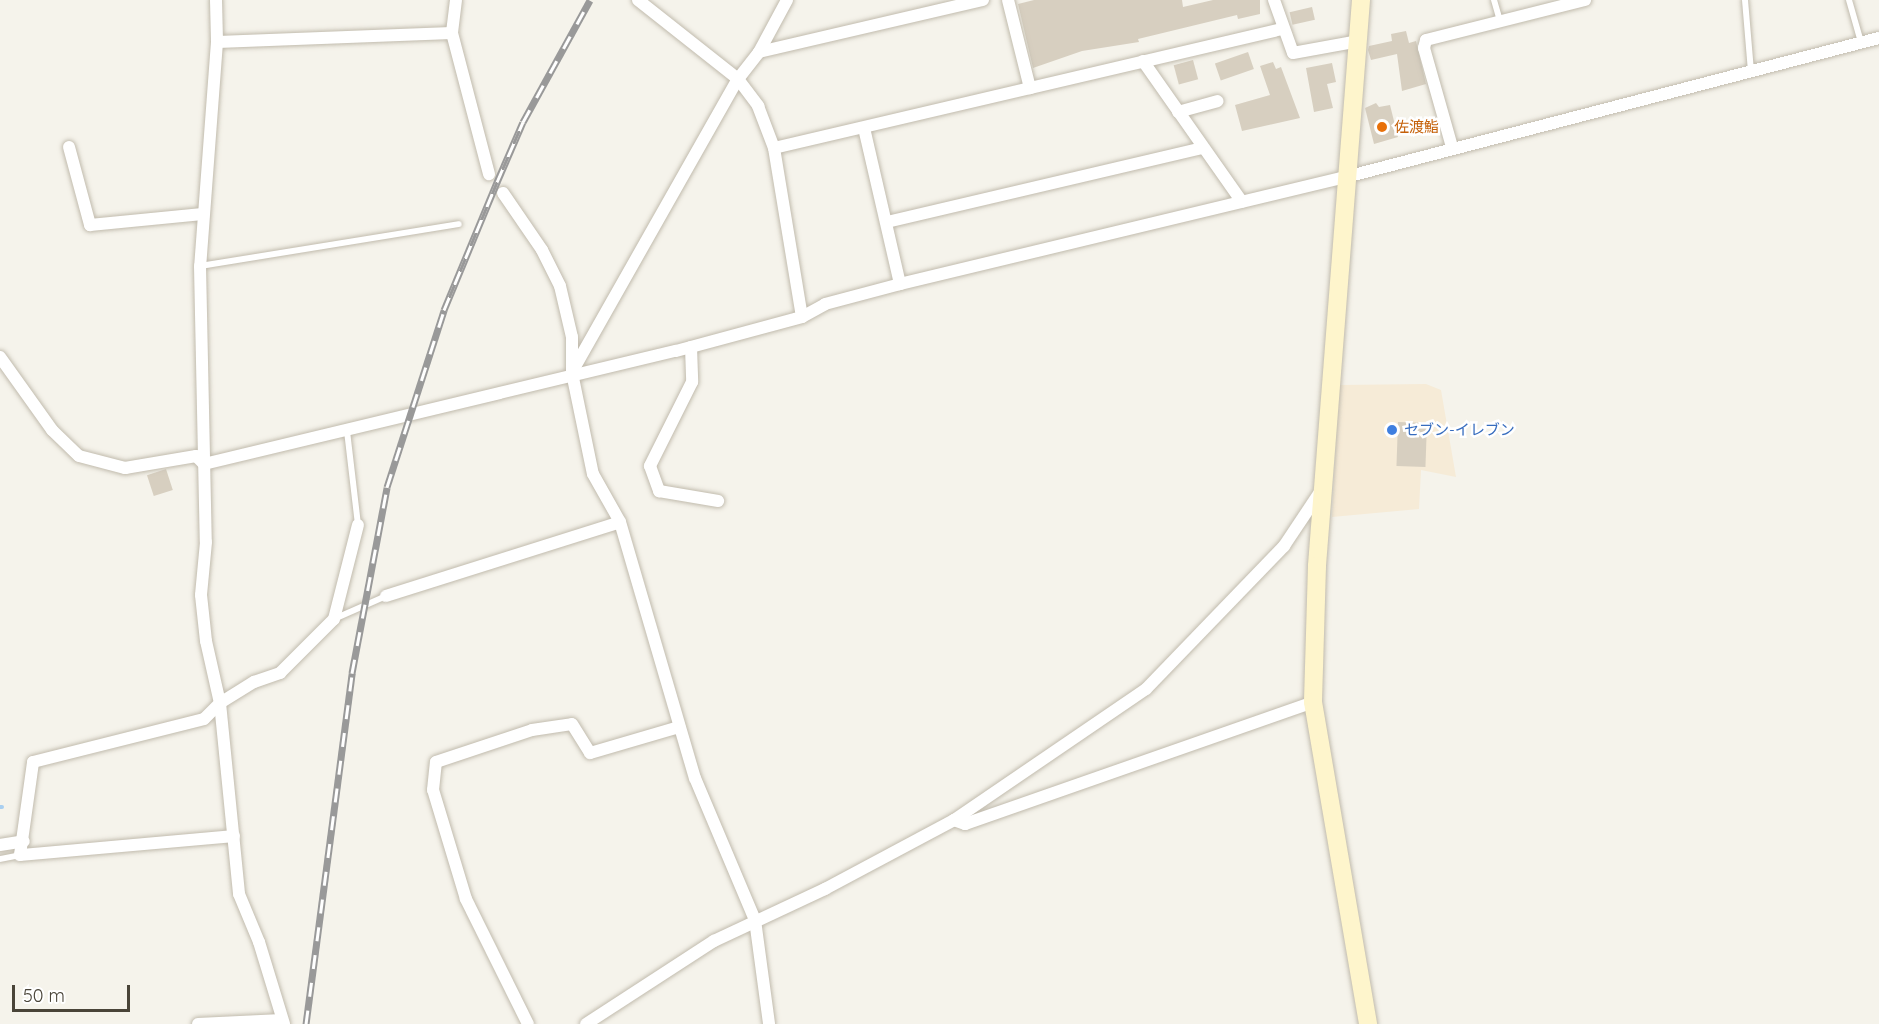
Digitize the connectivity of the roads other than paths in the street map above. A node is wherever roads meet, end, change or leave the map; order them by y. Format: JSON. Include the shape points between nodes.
{"nodes":[{"id":1,"x":216,"y":0,"type":"edge"},
{"id":2,"x":456,"y":0,"type":"edge"},
{"id":3,"x":638,"y":0,"type":"edge"},
{"id":4,"x":787,"y":0,"type":"edge"},
{"id":5,"x":982,"y":0,"type":"edge"},
{"id":6,"x":1008,"y":0,"type":"edge"},
{"id":7,"x":1274,"y":0,"type":"edge"},
{"id":8,"x":1360,"y":0,"type":"edge"},
{"id":9,"x":1494,"y":0,"type":"edge"},
{"id":10,"x":1585,"y":0,"type":"edge"},
{"id":11,"x":1744,"y":0,"type":"edge"},
{"id":12,"x":1849,"y":0,"type":"edge"},
{"id":13,"x":1500,"y":21,"type":"junction"},
{"id":14,"x":1282,"y":29,"type":"junction"},
{"id":15,"x":452,"y":33,"type":"junction"},
{"id":16,"x":1879,"y":38,"type":"edge"},
{"id":17,"x":1359,"y":41,"type":"junction"},
{"id":18,"x":216,"y":42,"type":"junction"},
{"id":19,"x":1861,"y":42,"type":"junction"},
{"id":20,"x":759,"y":52,"type":"junction"},
{"id":21,"x":1143,"y":61,"type":"junction"},
{"id":22,"x":1751,"y":73,"type":"junction"},
{"id":23,"x":738,"y":79,"type":"junction"},
{"id":24,"x":1030,"y":88,"type":"junction"},
{"id":25,"x":1218,"y":101,"type":"dead end"},
{"id":26,"x":1178,"y":112,"type":"junction"},
{"id":27,"x":864,"y":128,"type":"junction"},
{"id":28,"x":69,"y":147,"type":"dead end"},
{"id":29,"x":1452,"y":147,"type":"junction"},
{"id":30,"x":774,"y":148,"type":"junction"},
{"id":31,"x":1202,"y":148,"type":"junction"},
{"id":32,"x":489,"y":174,"type":"dead end"},
{"id":33,"x":1346,"y":177,"type":"junction"},
{"id":34,"x":503,"y":193,"type":"dead end"},
{"id":35,"x":1242,"y":202,"type":"junction"},
{"id":36,"x":202,"y":213,"type":"junction"},
{"id":37,"x":887,"y":222,"type":"junction"},
{"id":38,"x":459,"y":224,"type":"dead end"},
{"id":39,"x":200,"y":266,"type":"junction"},
{"id":40,"x":900,"y":284,"type":"junction"},
{"id":41,"x":802,"y":317,"type":"junction"},
{"id":42,"x":691,"y":347,"type":"junction"},
{"id":43,"x":0,"y":357,"type":"edge"},
{"id":44,"x":572,"y":373,"type":"junction"},
{"id":45,"x":347,"y":431,"type":"junction"},
{"id":46,"x":204,"y":464,"type":"junction"},
{"id":47,"x":1323,"y":488,"type":"junction"},
{"id":48,"x":718,"y":501,"type":"dead end"},
{"id":49,"x":620,"y":522,"type":"junction"},
{"id":50,"x":358,"y":525,"type":"joint"},
{"id":51,"x":386,"y":596,"type":"joint"},
{"id":52,"x":334,"y":619,"type":"junction"},
{"id":53,"x":1313,"y":702,"type":"junction"},
{"id":54,"x":220,"y":703,"type":"junction"},
{"id":55,"x":679,"y":727,"type":"junction"},
{"id":56,"x":954,"y":820,"type":"junction"},
{"id":57,"x":234,"y":836,"type":"junction"},
{"id":58,"x":24,"y":841,"type":"junction"},
{"id":59,"x":0,"y":844,"type":"edge"},
{"id":60,"x":20,"y":855,"type":"junction"},
{"id":61,"x":0,"y":859,"type":"edge"},
{"id":62,"x":755,"y":920,"type":"junction"},
{"id":63,"x":283,"y":1022,"type":"edge"},
{"id":64,"x":198,"y":1024,"type":"edge"},
{"id":65,"x":528,"y":1024,"type":"edge"},
{"id":66,"x":586,"y":1024,"type":"edge"},
{"id":67,"x":769,"y":1024,"type":"edge"},
{"id":68,"x":1368,"y":1024,"type":"edge"}],
"edges":[{"from":1,"to":18,"type":"street"},
{"from":2,"to":15,"type":"street"},
{"from":3,"to":23,"type":"street"},
{"from":4,"to":20,"type":"street"},
{"from":5,"to":20,"type":"street"},
{"from":6,"to":24,"type":"street"},
{"from":7,"to":14,"type":"street"},
{"from":8,"to":17,"type":"street"},
{"from":9,"to":13,"type":"lane"},
{"from":10,"to":13,"type":"street"},
{"from":11,"to":22,"type":"lane"},
{"from":12,"to":19,"type":"lane"},
{"from":13,"to":29,"type":"street","via":[[1426,40],[1424,48]]},
{"from":14,"to":17,"type":"street","via":[[1293,53]]},
{"from":14,"to":21,"type":"street"},
{"from":15,"to":18,"type":"street"},
{"from":15,"to":32,"type":"street"},
{"from":16,"to":19,"type":"street"},
{"from":17,"to":33,"type":"street"},
{"from":18,"to":36,"type":"street"},
{"from":19,"to":22,"type":"street"},
{"from":20,"to":23,"type":"street"},
{"from":21,"to":24,"type":"street"},
{"from":21,"to":26,"type":"street"},
{"from":22,"to":29,"type":"street"},
{"from":23,"to":30,"type":"street","via":[[758,106]]},
{"from":23,"to":44,"type":"street"},
{"from":24,"to":27,"type":"street"},
{"from":25,"to":26,"type":"street"},
{"from":26,"to":31,"type":"street"},
{"from":27,"to":30,"type":"street"},
{"from":27,"to":37,"type":"street"},
{"from":28,"to":36,"type":"street","via":[[90,225]]},
{"from":29,"to":33,"type":"street"},
{"from":30,"to":41,"type":"street"},
{"from":31,"to":35,"type":"street"},
{"from":31,"to":37,"type":"street"},
{"from":33,"to":35,"type":"street"},
{"from":33,"to":47,"type":"street"},
{"from":34,"to":44,"type":"street","via":[[542,250],[560,286],[572,337]]},
{"from":35,"to":40,"type":"street"},
{"from":36,"to":39,"type":"street"},
{"from":37,"to":40,"type":"street"},
{"from":38,"to":39,"type":"lane"},
{"from":39,"to":46,"type":"street"},
{"from":40,"to":41,"type":"street","via":[[825,304]]},
{"from":41,"to":42,"type":"street"},
{"from":42,"to":44,"type":"street"},
{"from":42,"to":48,"type":"street","via":[[692,382],[650,466],[659,491]]},
{"from":43,"to":46,"type":"street","via":[[52,430],[79,456],[125,468],[196,456]]},
{"from":44,"to":45,"type":"street"},
{"from":44,"to":49,"type":"street","via":[[593,474]]},
{"from":45,"to":46,"type":"street"},
{"from":45,"to":50,"type":"lane"},
{"from":46,"to":54,"type":"street","via":[[206,542],[201,595],[206,641]]},
{"from":47,"to":53,"type":"street"},
{"from":47,"to":56,"type":"street","via":[[1284,546],[1146,689]]},
{"from":49,"to":51,"type":"street"},
{"from":49,"to":55,"type":"street"},
{"from":50,"to":52,"type":"street"},
{"from":51,"to":52,"type":"lane"},
{"from":52,"to":54,"type":"street","via":[[280,673],[254,682]]},
{"from":53,"to":56,"type":"street","via":[[965,824]]},
{"from":53,"to":68,"type":"street"},
{"from":54,"to":57,"type":"street"},
{"from":54,"to":58,"type":"street","via":[[204,719],[33,762]]},
{"from":55,"to":62,"type":"street","via":[[695,778]]},
{"from":55,"to":65,"type":"street","via":[[590,753],[572,724],[436,762],[433,790],[466,898]]},
{"from":56,"to":62,"type":"street","via":[[825,889]]},
{"from":57,"to":60,"type":"street"},
{"from":57,"to":63,"type":"street","via":[[239,894],[259,942]]},
{"from":58,"to":59,"type":"street"},
{"from":58,"to":60,"type":"street"},
{"from":60,"to":61,"type":"lane"},
{"from":62,"to":66,"type":"street","via":[[714,941]]},
{"from":62,"to":67,"type":"street"},
{"from":63,"to":64,"type":"street"}]}
